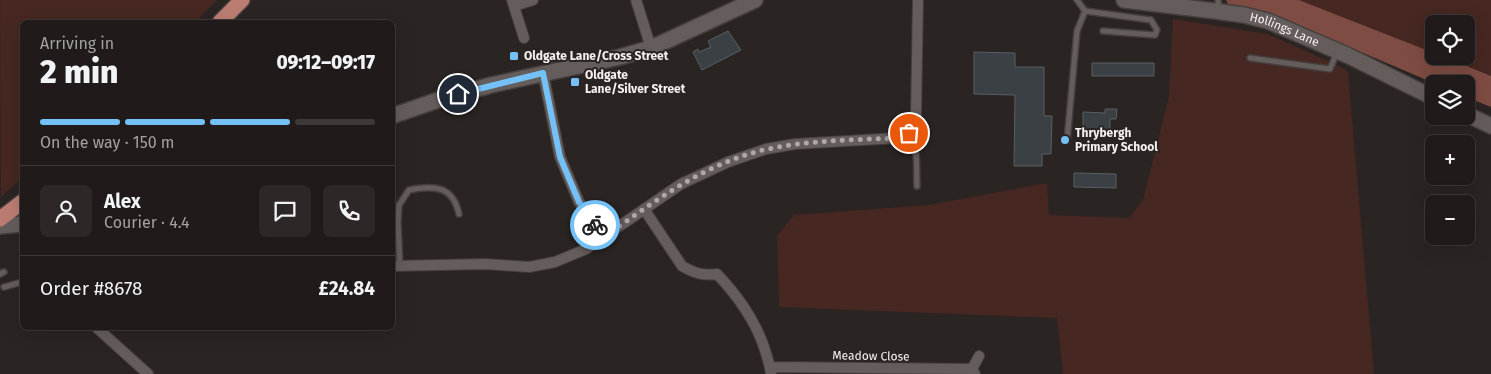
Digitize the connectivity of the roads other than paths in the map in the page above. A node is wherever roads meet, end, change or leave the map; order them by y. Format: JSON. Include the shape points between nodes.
{"nodes":[{"id":1,"x":242,"y":0,"type":"edge"},
{"id":2,"x":533,"y":0,"type":"edge"},
{"id":3,"x":636,"y":0,"type":"edge"},
{"id":4,"x":756,"y":0,"type":"edge"},
{"id":5,"x":918,"y":0,"type":"edge"},
{"id":6,"x":1076,"y":0,"type":"edge"},
{"id":7,"x":1124,"y":0,"type":"edge"},
{"id":8,"x":513,"y":3,"type":"edge"},
{"id":9,"x":1218,"y":6,"type":"edge"},
{"id":10,"x":1085,"y":12,"type":"junction"},
{"id":11,"x":222,"y":20,"type":"edge"},
{"id":12,"x":1103,"y":31,"type":"dead end"},
{"id":13,"x":524,"y":38,"type":"dead end"},
{"id":14,"x":651,"y":48,"type":"junction"},
{"id":15,"x":1338,"y":51,"type":"junction"},
{"id":16,"x":1250,"y":58,"type":"dead end"},
{"id":17,"x":543,"y":73,"type":"junction"},
{"id":18,"x":1425,"y":94,"type":"edge"},
{"id":19,"x":395,"y":115,"type":"edge"},
{"id":20,"x":1475,"y":118,"type":"edge"},
{"id":21,"x":1491,"y":126,"type":"edge"},
{"id":22,"x":909,"y":133,"type":"junction"},
{"id":23,"x":1067,"y":141,"type":"dead end"},
{"id":24,"x":917,"y":186,"type":"dead end"},
{"id":25,"x":20,"y":203,"type":"edge"},
{"id":26,"x":644,"y":209,"type":"junction"},
{"id":27,"x":459,"y":214,"type":"dead end"},
{"id":28,"x":0,"y":218,"type":"edge"},
{"id":29,"x":20,"y":225,"type":"edge"},
{"id":30,"x":0,"y":226,"type":"edge"},
{"id":31,"x":603,"y":238,"type":"junction"},
{"id":32,"x":396,"y":266,"type":"edge"},
{"id":33,"x":20,"y":283,"type":"edge"},
{"id":34,"x":4,"y":287,"type":"dead end"},
{"id":35,"x":99,"y":330,"type":"edge"},
{"id":36,"x":979,"y":356,"type":"dead end"},
{"id":37,"x":771,"y":371,"type":"edge"},
{"id":38,"x":974,"y":372,"type":"edge"},
{"id":39,"x":148,"y":374,"type":"edge"}],
"edges":[{"from":1,"to":11,"type":"main road"},
{"from":2,"to":8,"type":"street"},
{"from":3,"to":14,"type":"street"},
{"from":4,"to":14,"type":"street"},
{"from":5,"to":22,"type":"street","via":[[916,116]]},
{"from":6,"to":10,"type":"lane"},
{"from":7,"to":9,"type":"street","name":"Hollings Lane"},
{"from":8,"to":13,"type":"street"},
{"from":9,"to":15,"type":"street","name":"Hollings Lane","via":[[1268,21]]},
{"from":10,"to":12,"type":"lane","via":[[1151,20],[1157,30],[1154,35]]},
{"from":10,"to":23,"type":"lane","via":[[1077,31]]},
{"from":14,"to":17,"type":"street"},
{"from":15,"to":16,"type":"lane","via":[[1330,69]]},
{"from":15,"to":18,"type":"street","name":"Hollings Lane"},
{"from":17,"to":19,"type":"street","via":[[441,99]]},
{"from":17,"to":31,"type":"street","via":[[560,157],[579,202]]},
{"from":20,"to":21,"type":"street"},
{"from":22,"to":24,"type":"lane","via":[[915,147]]},
{"from":22,"to":26,"type":"street","via":[[897,138],[819,142],[766,149],[728,162],[689,181]]},
{"from":25,"to":28,"type":"main road"},
{"from":26,"to":31,"type":"street"},
{"from":26,"to":37,"type":"street","via":[[682,266],[691,272],[717,274],[739,298],[759,333]]},
{"from":27,"to":32,"type":"lane","via":[[455,200],[447,191],[435,188],[409,190],[399,205]]},
{"from":29,"to":30,"type":"street"},
{"from":31,"to":32,"type":"street","via":[[569,257],[529,266]]},
{"from":33,"to":34,"type":"lane"},
{"from":35,"to":39,"type":"street"},
{"from":36,"to":38,"type":"street","name":"Meadow Close"},
{"from":37,"to":38,"type":"street","name":"Meadow Close"}]}
